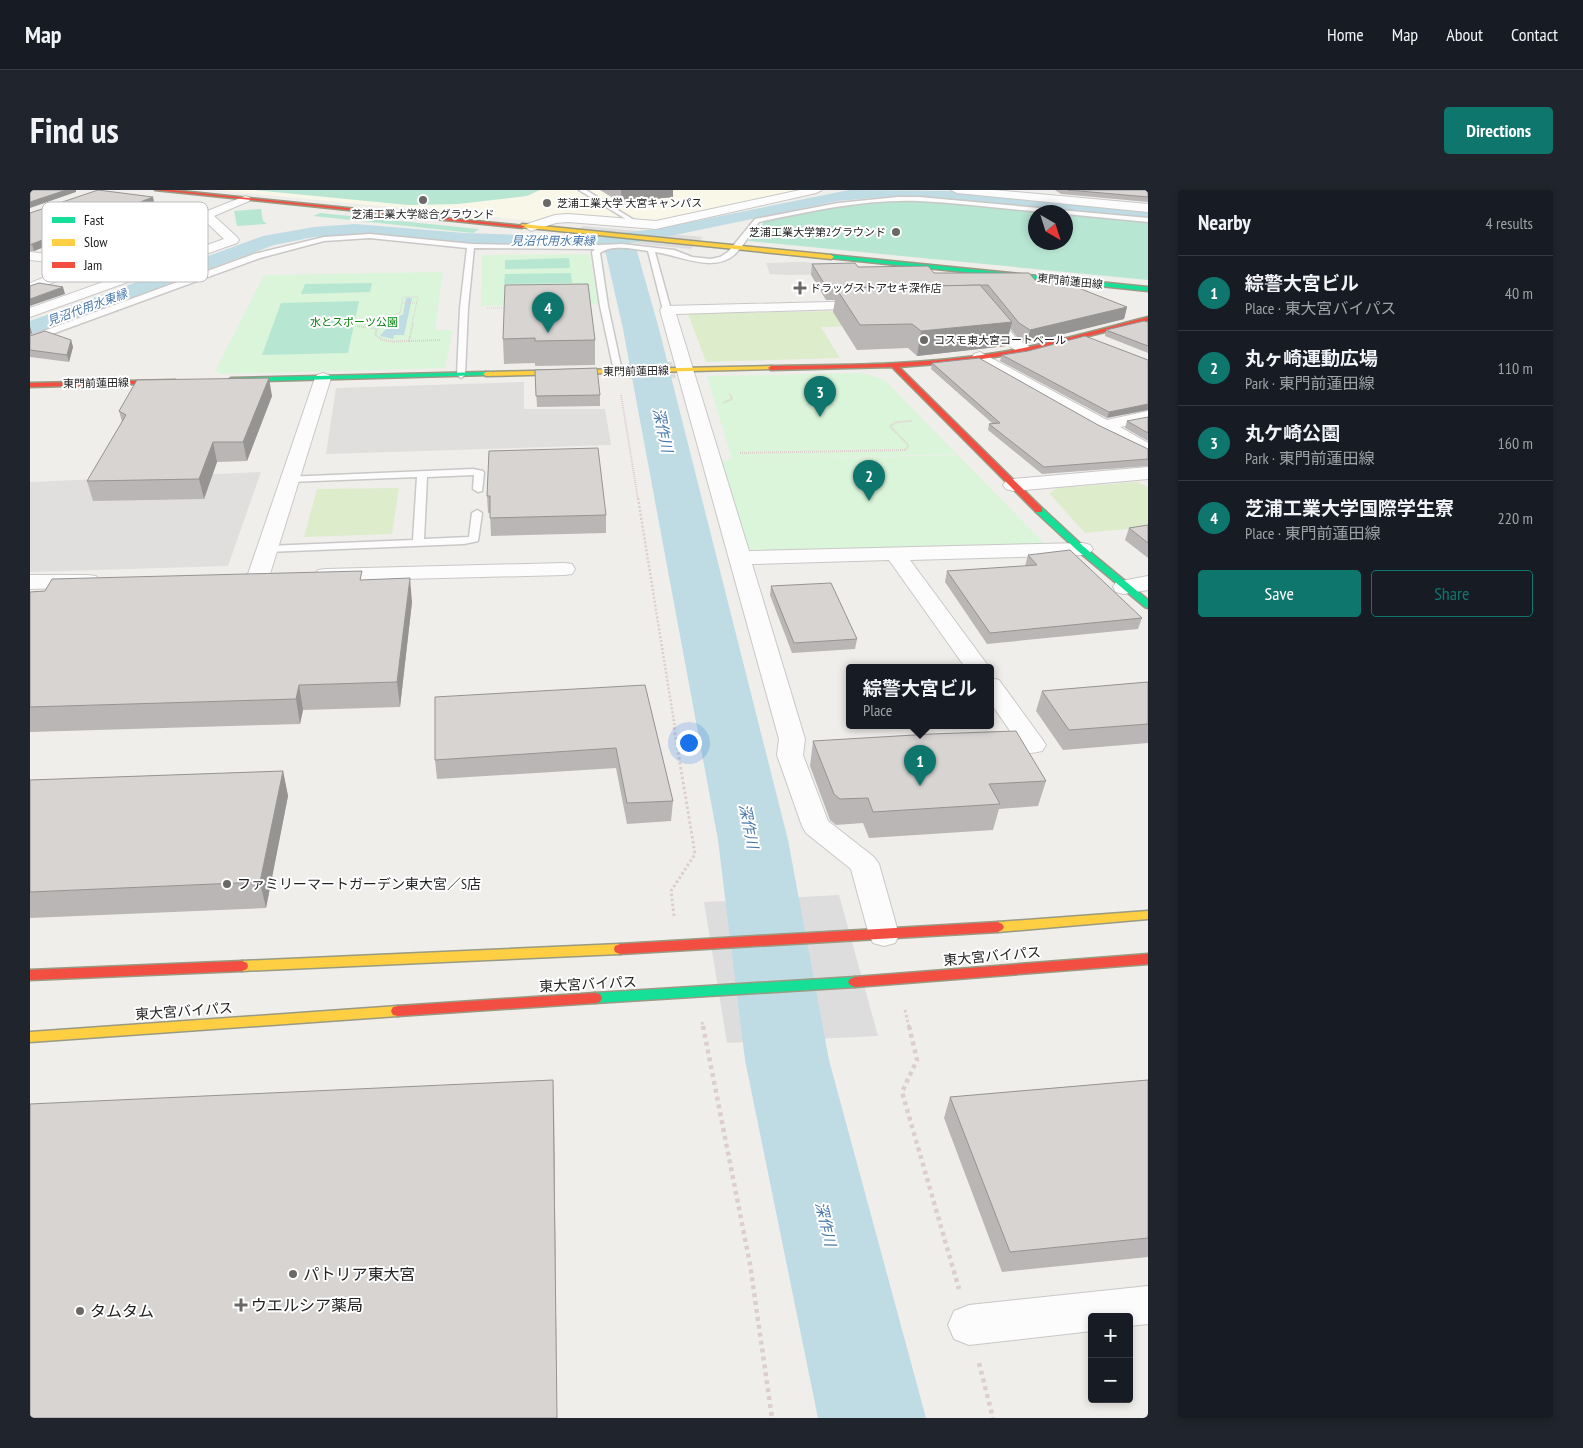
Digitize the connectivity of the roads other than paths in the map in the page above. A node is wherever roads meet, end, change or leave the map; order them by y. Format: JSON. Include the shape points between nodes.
{"nodes":[{"id":1,"x":157,"y":190,"type":"edge"},
{"id":2,"x":582,"y":190,"type":"edge"},
{"id":3,"x":816,"y":190,"type":"edge"},
{"id":4,"x":957,"y":190,"type":"edge"},
{"id":5,"x":245,"y":199,"type":"junction"},
{"id":6,"x":1148,"y":208,"type":"edge"},
{"id":7,"x":208,"y":215,"type":"edge"},
{"id":8,"x":208,"y":218,"type":"edge"},
{"id":9,"x":1148,"y":220,"type":"edge"},
{"id":10,"x":639,"y":225,"type":"junction"},
{"id":11,"x":531,"y":227,"type":"junction"},
{"id":12,"x":472,"y":246,"type":"junction"},
{"id":13,"x":604,"y":247,"type":"junction"},
{"id":14,"x":736,"y":247,"type":"junction"},
{"id":15,"x":208,"y":249,"type":"edge"},
{"id":16,"x":651,"y":249,"type":"junction"},
{"id":17,"x":208,"y":274,"type":"edge"},
{"id":18,"x":45,"y":282,"type":"edge"},
{"id":19,"x":116,"y":282,"type":"edge"},
{"id":20,"x":186,"y":282,"type":"edge"},
{"id":21,"x":30,"y":288,"type":"edge"},
{"id":22,"x":1148,"y":289,"type":"edge"},
{"id":23,"x":971,"y":302,"type":"edge"},
{"id":24,"x":887,"y":305,"type":"edge"},
{"id":25,"x":667,"y":310,"type":"junction"},
{"id":26,"x":30,"y":313,"type":"edge"},
{"id":27,"x":1148,"y":319,"type":"edge"},
{"id":28,"x":1086,"y":336,"type":"junction"},
{"id":29,"x":30,"y":339,"type":"edge"},
{"id":30,"x":1112,"y":347,"type":"edge"},
{"id":31,"x":1026,"y":350,"type":"junction"},
{"id":32,"x":980,"y":357,"type":"junction"},
{"id":33,"x":894,"y":364,"type":"junction"},
{"id":34,"x":680,"y":370,"type":"junction"},
{"id":35,"x":623,"y":371,"type":"junction"},
{"id":36,"x":461,"y":375,"type":"junction"},
{"id":37,"x":323,"y":378,"type":"junction"},
{"id":38,"x":216,"y":380,"type":"edge"},
{"id":39,"x":186,"y":381,"type":"edge"},
{"id":40,"x":30,"y":385,"type":"edge"},
{"id":41,"x":1148,"y":416,"type":"edge"},
{"id":42,"x":1103,"y":426,"type":"junction"},
{"id":43,"x":1148,"y":450,"type":"edge"},
{"id":44,"x":422,"y":474,"type":"junction"},
{"id":45,"x":1147,"y":474,"type":"edge"},
{"id":46,"x":289,"y":479,"type":"junction"},
{"id":47,"x":1013,"y":485,"type":"junction"},
{"id":48,"x":478,"y":488,"type":"dead end"},
{"id":49,"x":477,"y":513,"type":"dead end"},
{"id":50,"x":418,"y":542,"type":"junction"},
{"id":51,"x":267,"y":549,"type":"junction"},
{"id":52,"x":1083,"y":549,"type":"junction"},
{"id":53,"x":895,"y":554,"type":"junction"},
{"id":54,"x":741,"y":558,"type":"junction"},
{"id":55,"x":564,"y":569,"type":"dead end"},
{"id":56,"x":307,"y":576,"type":"edge"},
{"id":57,"x":258,"y":577,"type":"edge"},
{"id":58,"x":109,"y":581,"type":"edge"},
{"id":59,"x":30,"y":582,"type":"edge"},
{"id":60,"x":1148,"y":583,"type":"edge"},
{"id":61,"x":1124,"y":586,"type":"junction"},
{"id":62,"x":1148,"y":605,"type":"edge"},
{"id":63,"x":975,"y":664,"type":"edge"},
{"id":64,"x":994,"y":691,"type":"edge"},
{"id":65,"x":965,"y":748,"type":"edge"},
{"id":66,"x":819,"y":754,"type":"edge"},
{"id":67,"x":790,"y":755,"type":"junction"},
{"id":68,"x":1148,"y":915,"type":"edge"},
{"id":69,"x":884,"y":935,"type":"junction"},
{"id":70,"x":1148,"y":959,"type":"edge"},
{"id":71,"x":30,"y":974,"type":"edge"},
{"id":72,"x":30,"y":1037,"type":"edge"},
{"id":73,"x":1148,"y":1305,"type":"edge"},
{"id":74,"x":969,"y":1324,"type":"road end"}],
"edges":[{"from":1,"to":5,"type":"main road","name":"東門前蓮田線"},
{"from":2,"to":10,"type":"lane"},
{"from":3,"to":10,"type":"street","via":[[664,223]]},
{"from":4,"to":6,"type":"street"},
{"from":5,"to":7,"type":"street"},
{"from":5,"to":11,"type":"main road","name":"東門前蓮田線"},
{"from":8,"to":15,"type":"street","via":[[233,240]]},
{"from":9,"to":14,"type":"lane","via":[[882,198],[839,203],[758,220]]},
{"from":10,"to":11,"type":"street","via":[[568,218],[544,221]]},
{"from":11,"to":14,"type":"main road","name":"東門前蓮田線"},
{"from":12,"to":13,"type":"lane"},
{"from":12,"to":17,"type":"lane","via":[[349,236],[303,243]]},
{"from":12,"to":36,"type":"lane","via":[[464,308]]},
{"from":13,"to":16,"type":"lane"},
{"from":13,"to":35,"type":"lane","via":[[596,252],[604,306]]},
{"from":14,"to":16,"type":"lane","via":[[731,254],[711,261]]},
{"from":14,"to":22,"type":"main road","name":"東門前蓮田線","via":[[866,264]]},
{"from":16,"to":25,"type":"lane"},
{"from":18,"to":21,"type":"street"},
{"from":19,"to":26,"type":"street"},
{"from":20,"to":29,"type":"lane"},
{"from":23,"to":31,"type":"street","via":[[980,302],[1010,340]]},
{"from":24,"to":25,"type":"street"},
{"from":25,"to":34,"type":"street"},
{"from":27,"to":28,"type":"main road","name":"東門前蓮田線"},
{"from":28,"to":30,"type":"street"},
{"from":28,"to":31,"type":"main road","name":"東門前蓮田線"},
{"from":31,"to":32,"type":"main road","name":"東門前蓮田線"},
{"from":32,"to":33,"type":"main road","name":"東門前蓮田線"},
{"from":32,"to":42,"type":"street"},
{"from":33,"to":34,"type":"main road","name":"東門前蓮田線"},
{"from":33,"to":47,"type":"main road"},
{"from":34,"to":35,"type":"main road","name":"東門前蓮田線"},
{"from":34,"to":54,"type":"street"},
{"from":35,"to":36,"type":"main road","name":"東門前蓮田線"},
{"from":36,"to":37,"type":"main road","name":"東門前蓮田線"},
{"from":37,"to":38,"type":"main road","name":"東門前蓮田線"},
{"from":37,"to":46,"type":"street"},
{"from":39,"to":40,"type":"main road","name":"東門前蓮田線"},
{"from":41,"to":42,"type":"street"},
{"from":42,"to":43,"type":"street"},
{"from":44,"to":46,"type":"lane"},
{"from":44,"to":48,"type":"lane","via":[[476,472],[479,473]]},
{"from":44,"to":50,"type":"lane"},
{"from":45,"to":47,"type":"street"},
{"from":46,"to":51,"type":"street"},
{"from":47,"to":52,"type":"main road"},
{"from":49,"to":50,"type":"lane","via":[[474,538]]},
{"from":50,"to":51,"type":"lane"},
{"from":51,"to":57,"type":"street"},
{"from":52,"to":53,"type":"street"},
{"from":52,"to":61,"type":"main road"},
{"from":53,"to":54,"type":"street"},
{"from":53,"to":63,"type":"street"},
{"from":54,"to":67,"type":"street","via":[[792,739]]},
{"from":55,"to":56,"type":"street"},
{"from":58,"to":59,"type":"street"},
{"from":60,"to":61,"type":"street"},
{"from":61,"to":62,"type":"main road"},
{"from":64,"to":65,"type":"street","via":[[1033,745]]},
{"from":66,"to":67,"type":"street"},
{"from":67,"to":69,"type":"street","via":[[816,826],[864,864]]},
{"from":68,"to":69,"type":"main road","name":"東大宮バイパス"},
{"from":69,"to":71,"type":"main road","name":"東大宮バイパス","via":[[712,946]]},
{"from":70,"to":72,"type":"main road","name":"東大宮バイパス","via":[[720,992]]},
{"from":73,"to":74,"type":"street"}]}
